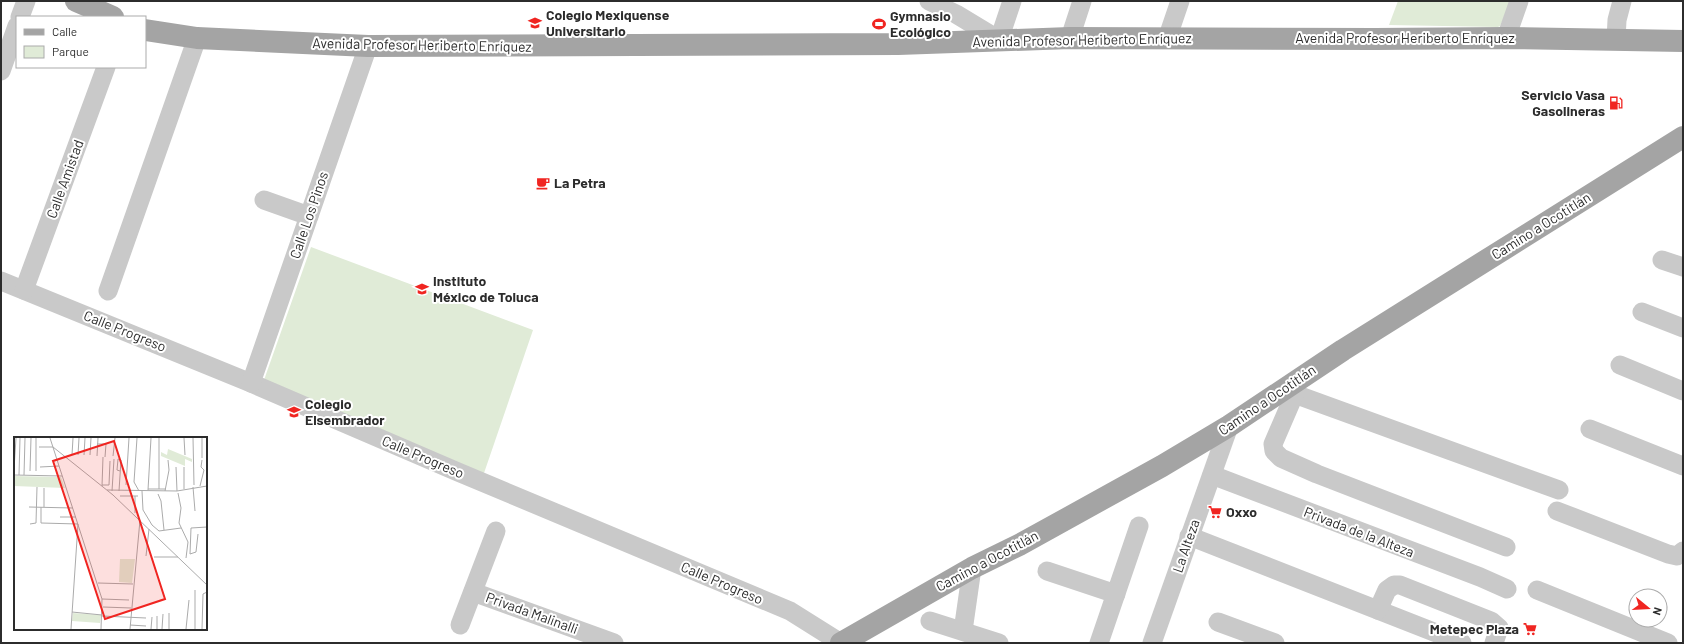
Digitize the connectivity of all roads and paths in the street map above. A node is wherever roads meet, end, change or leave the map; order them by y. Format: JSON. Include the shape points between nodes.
{"nodes":[{"id":1,"x":26,"y":1,"type":"edge"},
{"id":2,"x":76,"y":1,"type":"edge"},
{"id":3,"x":929,"y":1,"type":"edge"},
{"id":4,"x":1012,"y":1,"type":"edge"},
{"id":5,"x":1082,"y":1,"type":"edge"},
{"id":6,"x":1180,"y":1,"type":"edge"},
{"id":7,"x":1519,"y":1,"type":"edge"},
{"id":8,"x":1622,"y":1,"type":"edge"},
{"id":9,"x":20,"y":16,"type":"edge"},
{"id":10,"x":111,"y":16,"type":"edge"},
{"id":11,"x":16,"y":29,"type":"edge"},
{"id":12,"x":146,"y":30,"type":"edge"},
{"id":13,"x":197,"y":38,"type":"junction"},
{"id":14,"x":1070,"y":38,"type":"junction"},
{"id":15,"x":1506,"y":38,"type":"junction"},
{"id":16,"x":1167,"y":39,"type":"junction"},
{"id":17,"x":999,"y":40,"type":"junction"},
{"id":18,"x":1616,"y":40,"type":"junction"},
{"id":19,"x":1683,"y":41,"type":"edge"},
{"id":20,"x":368,"y":46,"type":"junction"},
{"id":21,"x":106,"y":68,"type":"edge"},
{"id":22,"x":1,"y":71,"type":"edge"},
{"id":23,"x":1683,"y":137,"type":"edge"},
{"id":24,"x":264,"y":200,"type":"dead end"},
{"id":25,"x":309,"y":216,"type":"junction"},
{"id":26,"x":1662,"y":260,"type":"dead end"},
{"id":27,"x":1683,"y":267,"type":"edge"},
{"id":28,"x":1,"y":281,"type":"edge"},
{"id":29,"x":24,"y":290,"type":"junction"},
{"id":30,"x":108,"y":291,"type":"dead end"},
{"id":31,"x":1642,"y":312,"type":"dead end"},
{"id":32,"x":1683,"y":328,"type":"edge"},
{"id":33,"x":1620,"y":365,"type":"dead end"},
{"id":34,"x":251,"y":383,"type":"junction"},
{"id":35,"x":1291,"y":390,"type":"junction"},
{"id":36,"x":1683,"y":390,"type":"edge"},
{"id":37,"x":1229,"y":426,"type":"junction"},
{"id":38,"x":1590,"y":429,"type":"dead end"},
{"id":39,"x":1683,"y":466,"type":"edge"},
{"id":40,"x":1212,"y":475,"type":"junction"},
{"id":41,"x":1559,"y":490,"type":"dead end"},
{"id":42,"x":1557,"y":511,"type":"dead end"},
{"id":43,"x":1139,"y":526,"type":"dead end"},
{"id":44,"x":496,"y":531,"type":"dead end"},
{"id":45,"x":1189,"y":536,"type":"junction"},
{"id":46,"x":1506,"y":548,"type":"dead end"},
{"id":47,"x":1683,"y":551,"type":"edge"},
{"id":48,"x":972,"y":568,"type":"junction"},
{"id":49,"x":1046,"y":571,"type":"dead end"},
{"id":50,"x":1507,"y":589,"type":"dead end"},
{"id":51,"x":1537,"y":590,"type":"dead end"},
{"id":52,"x":473,"y":592,"type":"junction"},
{"id":53,"x":1116,"y":594,"type":"junction"},
{"id":54,"x":1378,"y":610,"type":"junction"},
{"id":55,"x":930,"y":622,"type":"dead end"},
{"id":56,"x":1218,"y":622,"type":"dead end"},
{"id":57,"x":460,"y":626,"type":"dead end"},
{"id":58,"x":962,"y":631,"type":"junction"},
{"id":59,"x":1247,"y":638,"type":"edge"},
{"id":60,"x":614,"y":643,"type":"edge"},
{"id":61,"x":841,"y":643,"type":"edge"},
{"id":62,"x":999,"y":643,"type":"edge"},
{"id":63,"x":1099,"y":643,"type":"edge"},
{"id":64,"x":1152,"y":643,"type":"edge"},
{"id":65,"x":1275,"y":643,"type":"edge"},
{"id":66,"x":1462,"y":643,"type":"edge"},
{"id":67,"x":1494,"y":643,"type":"edge"},
{"id":68,"x":1668,"y":643,"type":"edge"}],
"edges":[{"from":1,"to":9,"type":"street"},
{"from":2,"to":10,"type":"main road"},
{"from":3,"to":17,"type":"street"},
{"from":4,"to":17,"type":"street"},
{"from":5,"to":14,"type":"street"},
{"from":6,"to":16,"type":"street"},
{"from":7,"to":15,"type":"street"},
{"from":8,"to":18,"type":"street"},
{"from":11,"to":22,"type":"street"},
{"from":12,"to":13,"type":"main road","name":"Avenida Profesor Heriberto Enríquez"},
{"from":13,"to":20,"type":"main road","name":"Avenida Profesor Heriberto Enríquez"},
{"from":13,"to":30,"type":"street"},
{"from":14,"to":16,"type":"main road","name":"Avenida Profesor Heriberto Enríquez"},
{"from":14,"to":17,"type":"main road","name":"Avenida Profesor Heriberto Enríquez"},
{"from":15,"to":16,"type":"main road","name":"Avenida Profesor Heriberto Enríquez"},
{"from":15,"to":18,"type":"main road","name":"Avenida Profesor Heriberto Enríquez"},
{"from":17,"to":20,"type":"main road","name":"Avenida Profesor Heriberto Enríquez","via":[[830,44]]},
{"from":18,"to":19,"type":"main road","name":"Avenida Profesor Heriberto Enríquez"},
{"from":20,"to":25,"type":"street","name":"Calle Los Pinos"},
{"from":21,"to":29,"type":"street","name":"Calle Amistad"},
{"from":23,"to":35,"type":"main road","name":"Camino a Ocotitlán"},
{"from":24,"to":25,"type":"street"},
{"from":25,"to":34,"type":"street","name":"Calle Los Pinos"},
{"from":26,"to":27,"type":"street"},
{"from":28,"to":29,"type":"street","name":"Calle Progreso"},
{"from":29,"to":34,"type":"street","name":"Calle Progreso"},
{"from":31,"to":32,"type":"street"},
{"from":33,"to":36,"type":"street"},
{"from":34,"to":61,"type":"street","name":"Calle Progreso","via":[[790,611]]},
{"from":35,"to":37,"type":"main road","name":"Camino a Ocotitlán"},
{"from":35,"to":41,"type":"street","via":[[1393,431]]},
{"from":35,"to":46,"type":"street","via":[[1274,444],[1274,450],[1281,458]]},
{"from":37,"to":40,"type":"street","name":"La Alteza"},
{"from":37,"to":48,"type":"main road","name":"Camino a Ocotitlán","via":[[1162,466]]},
{"from":38,"to":39,"type":"street"},
{"from":40,"to":45,"type":"street","name":"La Alteza"},
{"from":40,"to":50,"type":"street","name":"Privada de la Alteza"},
{"from":42,"to":47,"type":"street","via":[[1668,554],[1679,555]]},
{"from":43,"to":53,"type":"street"},
{"from":44,"to":52,"type":"street"},
{"from":45,"to":54,"type":"street"},
{"from":45,"to":64,"type":"street","name":"La Alteza"},
{"from":48,"to":58,"type":"street"},
{"from":48,"to":61,"type":"main road","name":"Camino a Ocotitlán"},
{"from":49,"to":53,"type":"street"},
{"from":51,"to":68,"type":"street"},
{"from":52,"to":57,"type":"street"},
{"from":52,"to":60,"type":"street","name":"Privada Malinalli"},
{"from":53,"to":63,"type":"street"},
{"from":54,"to":66,"type":"street"},
{"from":54,"to":67,"type":"street","via":[[1387,590],[1394,585],[1400,585],[1491,621],[1499,628]]},
{"from":55,"to":58,"type":"street"},
{"from":56,"to":59,"type":"street"},
{"from":58,"to":62,"type":"street"},
{"from":59,"to":65,"type":"street"}]}
